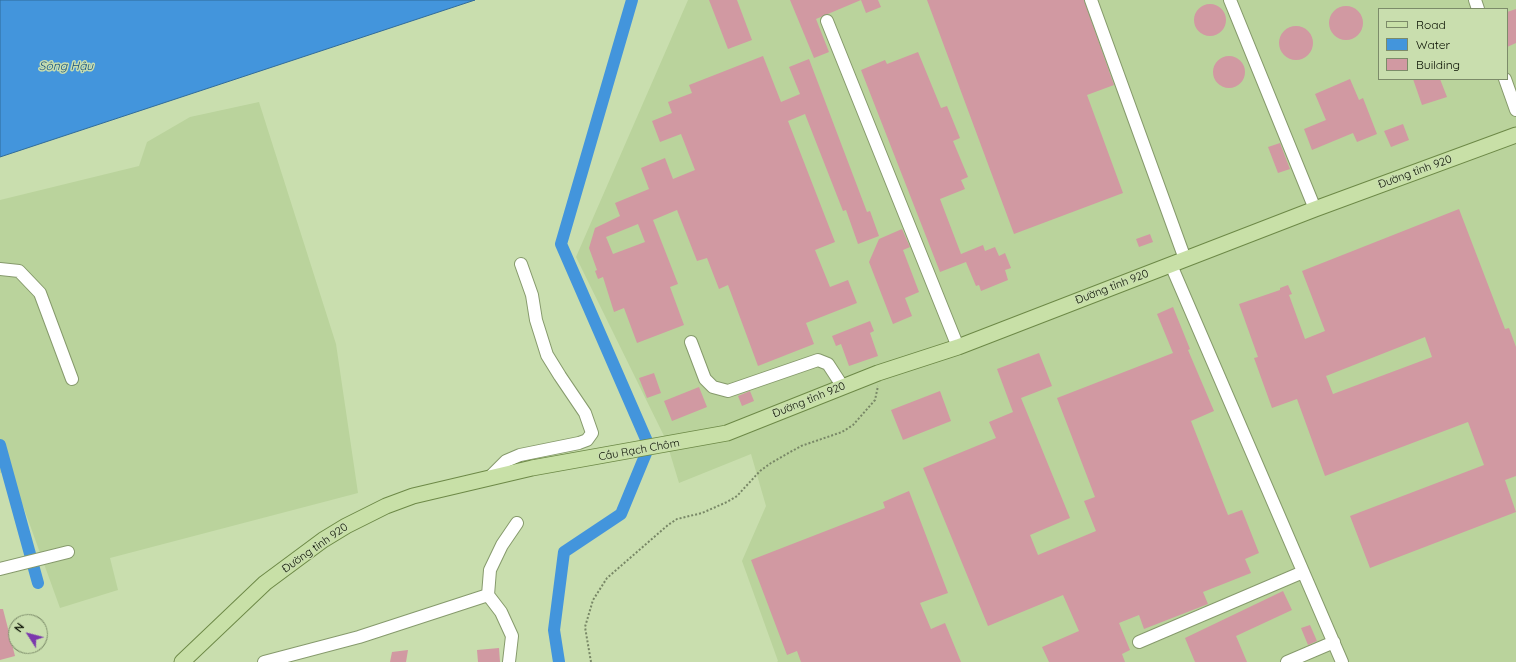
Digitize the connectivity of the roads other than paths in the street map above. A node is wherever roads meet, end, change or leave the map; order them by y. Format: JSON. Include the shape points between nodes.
{"nodes":[{"id":1,"x":1091,"y":0,"type":"edge"},
{"id":2,"x":1230,"y":0,"type":"edge"},
{"id":3,"x":827,"y":21,"type":"dead end"},
{"id":4,"x":1505,"y":80,"type":"edge"},
{"id":5,"x":1516,"y":110,"type":"edge"},
{"id":6,"x":1516,"y":135,"type":"edge"},
{"id":7,"x":1315,"y":209,"type":"junction"},
{"id":8,"x":1185,"y":259,"type":"junction"},
{"id":9,"x":521,"y":264,"type":"dead end"},
{"id":10,"x":1171,"y":265,"type":"junction"},
{"id":11,"x":0,"y":268,"type":"edge"},
{"id":12,"x":691,"y":342,"type":"dead end"},
{"id":13,"x":958,"y":347,"type":"junction"},
{"id":14,"x":72,"y":379,"type":"dead end"},
{"id":15,"x":844,"y":387,"type":"junction"},
{"id":16,"x":708,"y":437,"type":"joint"},
{"id":17,"x":569,"y":462,"type":"joint"},
{"id":18,"x":489,"y":478,"type":"junction"},
{"id":19,"x":517,"y":523,"type":"dead end"},
{"id":20,"x":68,"y":552,"type":"dead end"},
{"id":21,"x":0,"y":569,"type":"edge"},
{"id":22,"x":1304,"y":572,"type":"junction"},
{"id":23,"x":488,"y":595,"type":"junction"},
{"id":24,"x":1139,"y":642,"type":"dead end"},
{"id":25,"x":1334,"y":642,"type":"junction"},
{"id":26,"x":182,"y":662,"type":"edge"},
{"id":27,"x":264,"y":662,"type":"edge"},
{"id":28,"x":509,"y":662,"type":"edge"},
{"id":29,"x":1287,"y":662,"type":"edge"},
{"id":30,"x":1342,"y":662,"type":"edge"}],
"edges":[{"from":1,"to":8,"type":"street"},
{"from":2,"to":7,"type":"street"},
{"from":3,"to":13,"type":"street"},
{"from":4,"to":5,"type":"street"},
{"from":6,"to":7,"type":"main road","name":"Đường tỉnh 920"},
{"from":7,"to":8,"type":"main road","name":"Đường tỉnh 920"},
{"from":8,"to":10,"type":"main road","name":"Đường tỉnh 920"},
{"from":9,"to":18,"type":"street","via":[[548,355],[585,412],[592,433],[587,440],[579,443],[520,455],[506,461]]},
{"from":10,"to":13,"type":"main road","name":"Đường tỉnh 920"},
{"from":10,"to":22,"type":"street"},
{"from":11,"to":14,"type":"street","via":[[19,271],[40,293]]},
{"from":12,"to":15,"type":"street","via":[[705,379],[713,387],[728,391],[818,360],[828,364]]},
{"from":13,"to":15,"type":"main road","name":"Đường tỉnh 920"},
{"from":15,"to":16,"type":"main road","name":"Đường tỉnh 920","via":[[727,433]]},
{"from":16,"to":17,"type":"main road","name":"Cầu Rạch Chôm"},
{"from":17,"to":18,"type":"main road","name":"Đường tỉnh 920"},
{"from":18,"to":26,"type":"main road","name":"Đường tỉnh 920","via":[[413,496],[346,526],[265,583]]},
{"from":19,"to":23,"type":"street","via":[[502,545],[490,570]]},
{"from":20,"to":21,"type":"street"},
{"from":22,"to":24,"type":"street"},
{"from":22,"to":25,"type":"street"},
{"from":23,"to":27,"type":"street","via":[[360,636]]},
{"from":23,"to":28,"type":"street","via":[[501,612],[512,636]]},
{"from":25,"to":29,"type":"street"},
{"from":25,"to":30,"type":"street"}]}
